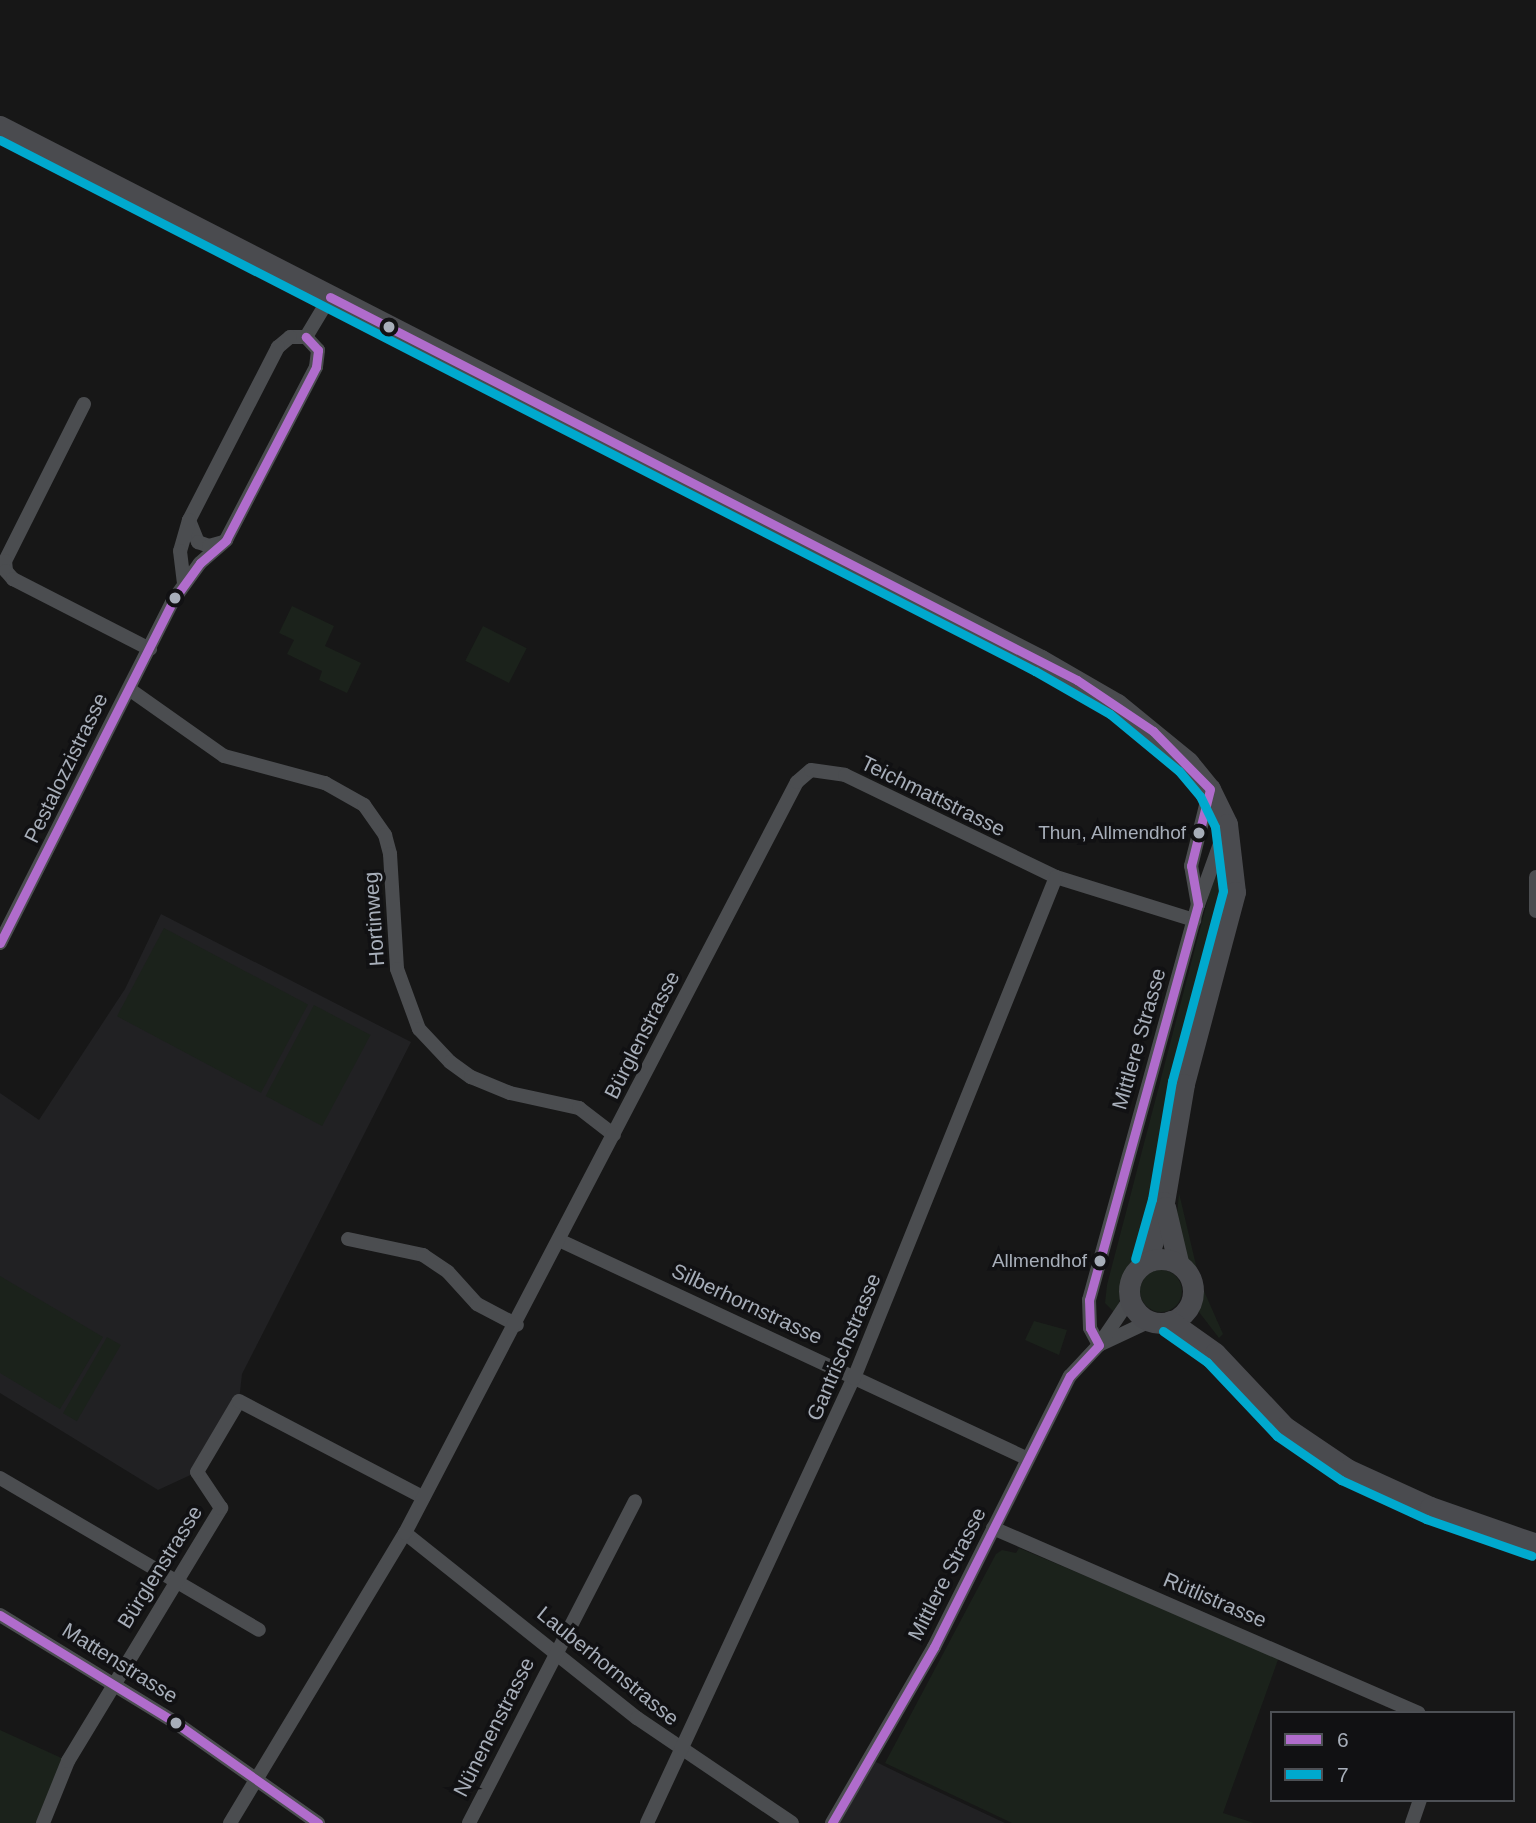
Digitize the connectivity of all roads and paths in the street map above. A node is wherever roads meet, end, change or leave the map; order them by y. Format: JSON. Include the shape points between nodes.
{"nodes":[{"id":1,"x":0,"y":126,"type":"edge"},
{"id":2,"x":330,"y":297,"type":"junction"},
{"id":3,"x":306,"y":337,"type":"junction"},
{"id":4,"x":84,"y":404,"type":"dead end"},
{"id":5,"x":189,"y":520,"type":"junction"},
{"id":6,"x":226,"y":540,"type":"junction"},
{"id":7,"x":184,"y":582,"type":"junction"},
{"id":8,"x":150,"y":649,"type":"junction"},
{"id":9,"x":129,"y":689,"type":"junction"},
{"id":10,"x":811,"y":770,"type":"joint"},
{"id":11,"x":1210,"y":789,"type":"junction"},
{"id":12,"x":1227,"y":824,"type":"junction"},
{"id":13,"x":1056,"y":877,"type":"junction"},
{"id":14,"x":1536,"y":877,"type":"edge"},
{"id":15,"x":1198,"y":905,"type":"junction"},
{"id":16,"x":1536,"y":911,"type":"edge"},
{"id":17,"x":1194,"y":920,"type":"junction"},
{"id":18,"x":0,"y":943,"type":"edge"},
{"id":19,"x":614,"y":1135,"type":"junction"},
{"id":20,"x":1164,"y":1202,"type":"junction"},
{"id":21,"x":348,"y":1239,"type":"dead end"},
{"id":22,"x":561,"y":1241,"type":"junction"},
{"id":23,"x":1147,"y":1262,"type":"junction"},
{"id":24,"x":1178,"y":1262,"type":"junction"},
{"id":25,"x":1130,"y":1298,"type":"junction"},
{"id":26,"x":1191,"y":1305,"type":"junction"},
{"id":27,"x":1160,"y":1321,"type":"junction"},
{"id":28,"x":517,"y":1325,"type":"junction"},
{"id":29,"x":1099,"y":1345,"type":"junction"},
{"id":30,"x":1215,"y":1353,"type":"junction"},
{"id":31,"x":854,"y":1378,"type":"junction"},
{"id":32,"x":1028,"y":1460,"type":"junction"},
{"id":33,"x":0,"y":1478,"type":"edge"},
{"id":34,"x":423,"y":1497,"type":"junction"},
{"id":35,"x":635,"y":1501,"type":"dead end"},
{"id":36,"x":993,"y":1528,"type":"junction"},
{"id":37,"x":405,"y":1533,"type":"junction"},
{"id":38,"x":1536,"y":1544,"type":"edge"},
{"id":39,"x":174,"y":1583,"type":"junction"},
{"id":40,"x":0,"y":1615,"type":"edge"},
{"id":41,"x":258,"y":1630,"type":"dead end"},
{"id":42,"x":555,"y":1653,"type":"junction"},
{"id":43,"x":113,"y":1683,"type":"junction"},
{"id":44,"x":1414,"y":1711,"type":"edge"},
{"id":45,"x":682,"y":1751,"type":"junction"},
{"id":46,"x":260,"y":1778,"type":"junction"},
{"id":47,"x":1418,"y":1802,"type":"edge"},
{"id":48,"x":43,"y":1823,"type":"edge"},
{"id":49,"x":230,"y":1823,"type":"edge"},
{"id":50,"x":318,"y":1823,"type":"edge"},
{"id":51,"x":468,"y":1823,"type":"edge"},
{"id":52,"x":647,"y":1823,"type":"edge"},
{"id":53,"x":792,"y":1823,"type":"edge"},
{"id":54,"x":832,"y":1823,"type":"edge"},
{"id":55,"x":1412,"y":1823,"type":"edge"}],
"edges":[{"from":1,"to":2,"type":"main road"},
{"from":2,"to":3,"type":"street"},
{"from":2,"to":11,"type":"main road","via":[[1077,680],[1153,731]]},
{"from":3,"to":5,"type":"street","via":[[290,337],[278,347]]},
{"from":3,"to":6,"type":"street","name":"Pestalozzistrasse","via":[[318,350],[316,367]]},
{"from":4,"to":8,"type":"street","via":[[5,561],[6,571],[13,579]]},
{"from":5,"to":6,"type":"street","via":[[198,542],[209,546]]},
{"from":5,"to":7,"type":"street","via":[[180,551]]},
{"from":6,"to":7,"type":"street","name":"Pestalozzistrasse"},
{"from":7,"to":8,"type":"street","name":"Pestalozzistrasse"},
{"from":8,"to":9,"type":"street","name":"Pestalozzistrasse"},
{"from":9,"to":18,"type":"street","name":"Pestalozzistrasse"},
{"from":9,"to":19,"type":"street","name":"Hortinweg","via":[[225,755],[325,783],[364,806],[385,835],[390,853],[397,969],[419,1029],[471,1077],[510,1093],[579,1108]]},
{"from":10,"to":13,"type":"street","name":"Teichmattstrasse","via":[[845,775]]},
{"from":10,"to":19,"type":"street","name":"Bürglenstrasse","via":[[786,801]]},
{"from":11,"to":12,"type":"main road"},
{"from":11,"to":15,"type":"street","name":"Mittlere Strasse","via":[[1191,866]]},
{"from":12,"to":15,"type":"street","name":"Mittlere Strasse"},
{"from":12,"to":20,"type":"main road","via":[[1235,858],[1234,902],[1184,1084]]},
{"from":13,"to":17,"type":"street","name":"Teichmattstrasse"},
{"from":13,"to":31,"type":"street","name":"Gantrischstrasse"},
{"from":14,"to":16,"type":"street"},
{"from":15,"to":17,"type":"street","name":"Mittlere Strasse"},
{"from":17,"to":29,"type":"street","name":"Mittlere Strasse","via":[[1089,1300],[1090,1328]]},
{"from":19,"to":22,"type":"street","name":"Bürglenstrasse"},
{"from":20,"to":23,"type":"main road"},
{"from":20,"to":24,"type":"main road"},
{"from":21,"to":28,"type":"street","via":[[423,1255],[448,1272],[477,1304]]},
{"from":22,"to":28,"type":"street","name":"Bürglenstrasse"},
{"from":22,"to":31,"type":"street","name":"Silberhornstrasse"},
{"from":23,"to":24,"type":"main road"},
{"from":23,"to":25,"type":"main road","via":[[1132,1278]]},
{"from":24,"to":26,"type":"main road","via":[[1191,1279]]},
{"from":25,"to":27,"type":"main road","via":[[1139,1314]]},
{"from":25,"to":29,"type":"street","name":"Mittlere Strasse"},
{"from":26,"to":27,"type":"main road"},
{"from":26,"to":30,"type":"main road"},
{"from":27,"to":29,"type":"street","name":"Mittlere Strasse"},
{"from":27,"to":30,"type":"main road"},
{"from":28,"to":34,"type":"street","name":"Bürglenstrasse"},
{"from":29,"to":32,"type":"street","name":"Mittlere Strasse","via":[[1070,1376]]},
{"from":30,"to":38,"type":"main road","via":[[1285,1426],[1347,1469],[1422,1504]]},
{"from":31,"to":32,"type":"street","name":"Silberhornstrasse"},
{"from":31,"to":45,"type":"street","name":"Gantrischstrasse"},
{"from":32,"to":36,"type":"street","name":"Mittlere Strasse"},
{"from":33,"to":39,"type":"street"},
{"from":34,"to":37,"type":"street","name":"Bürglenstrasse"},
{"from":34,"to":39,"type":"street","name":"Bürglenstrasse","via":[[239,1401],[197,1472],[221,1508]]},
{"from":35,"to":42,"type":"street","name":"Nünenenstrasse"},
{"from":36,"to":44,"type":"street","name":"Rütlistrasse"},
{"from":36,"to":54,"type":"street","name":"Mittlere Strasse","via":[[906,1700]]},
{"from":37,"to":42,"type":"street","name":"Lauberhornstrasse"},
{"from":37,"to":46,"type":"street","name":"Bürglenstrasse"},
{"from":39,"to":41,"type":"street"},
{"from":39,"to":43,"type":"street","name":"Bürglenstrasse"},
{"from":40,"to":43,"type":"street","name":"Mattenstrasse"},
{"from":42,"to":45,"type":"street","name":"Lauberhornstrasse"},
{"from":42,"to":51,"type":"street","name":"Nünenenstrasse"},
{"from":43,"to":46,"type":"street","name":"Mattenstrasse"},
{"from":43,"to":48,"type":"street","name":"Bürglenstrasse","via":[[68,1761]]},
{"from":45,"to":52,"type":"street","name":"Gantrischstrasse"},
{"from":45,"to":53,"type":"street","name":"Lauberhornstrasse"},
{"from":46,"to":49,"type":"street","name":"Bürglenstrasse"},
{"from":46,"to":50,"type":"street","name":"Mattenstrasse"},
{"from":47,"to":55,"type":"street"}]}
